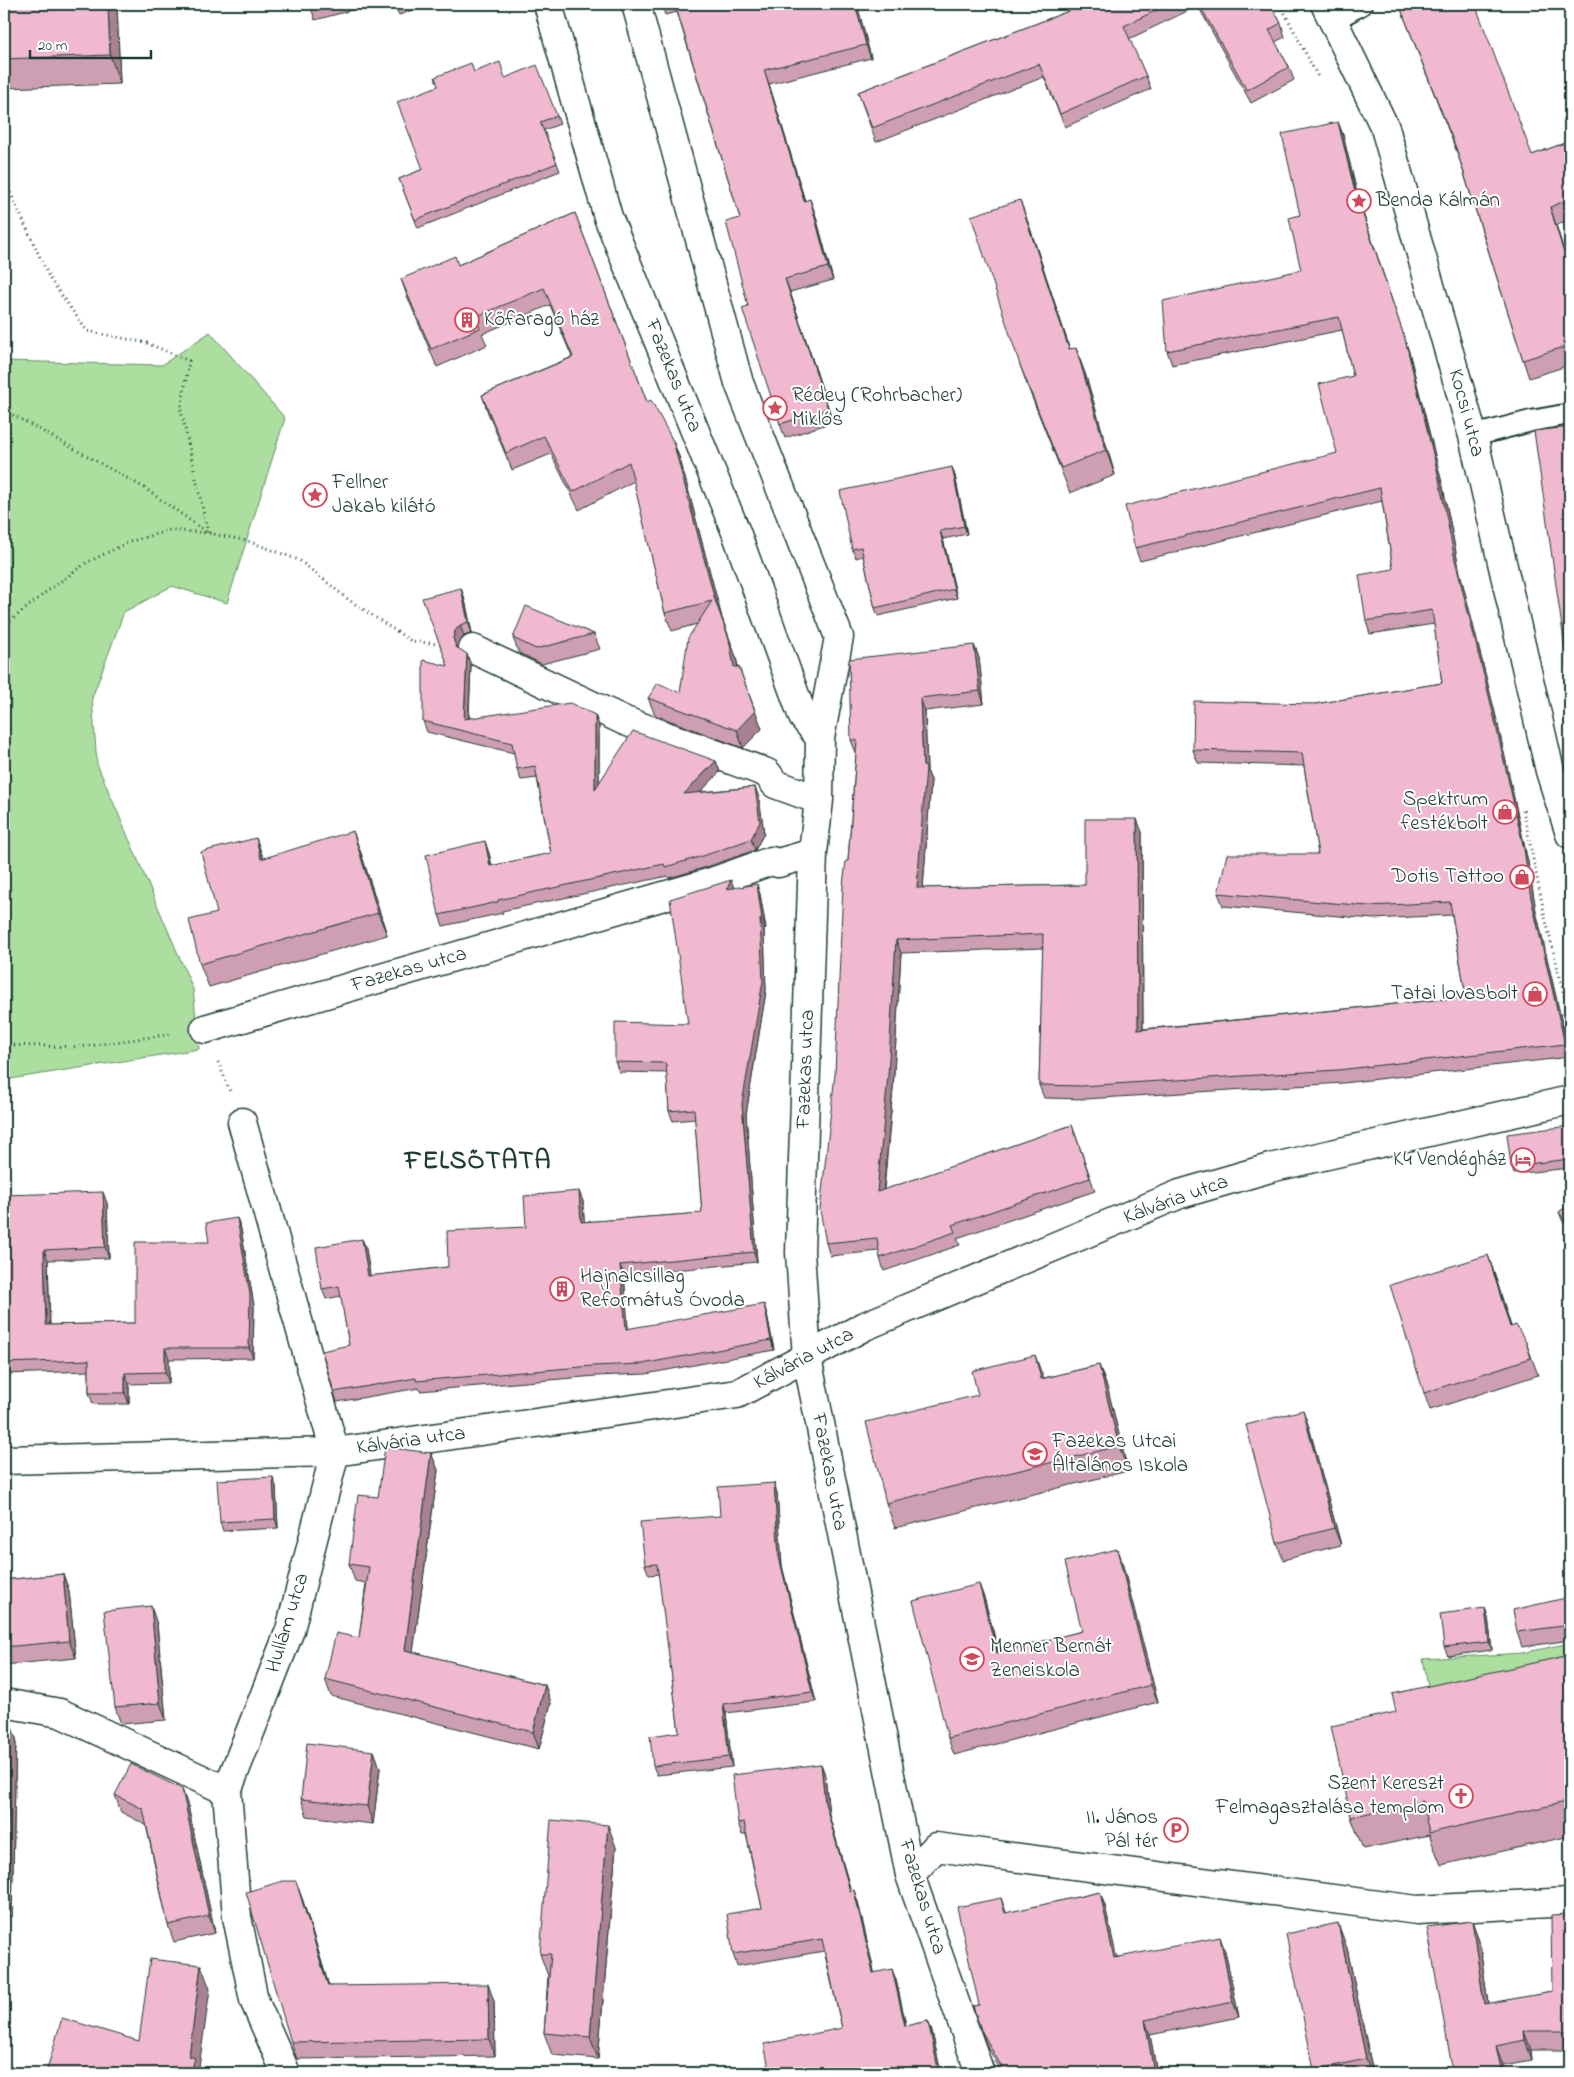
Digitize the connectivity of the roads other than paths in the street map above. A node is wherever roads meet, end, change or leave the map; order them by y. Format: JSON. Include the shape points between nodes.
{"nodes":[{"id":1,"x":548,"y":4,"type":"edge"},
{"id":2,"x":636,"y":4,"type":"edge"},
{"id":3,"x":1362,"y":4,"type":"edge"},
{"id":4,"x":1330,"y":12,"type":"edge"},
{"id":5,"x":1570,"y":414,"type":"edge"},
{"id":6,"x":1473,"y":436,"type":"junction"},
{"id":7,"x":474,"y":649,"type":"road end"},
{"id":8,"x":820,"y":738,"type":"junction"},
{"id":9,"x":1563,"y":787,"type":"edge"},
{"id":10,"x":819,"y":800,"type":"junction"},
{"id":11,"x":1570,"y":834,"type":"edge"},
{"id":12,"x":814,"y":853,"type":"junction"},
{"id":13,"x":205,"y":1029,"type":"road end"},
{"id":14,"x":1570,"y":1100,"type":"edge"},
{"id":15,"x":242,"y":1122,"type":"road end"},
{"id":16,"x":807,"y":1358,"type":"junction"},
{"id":17,"x":335,"y":1452,"type":"junction"},
{"id":18,"x":4,"y":1460,"type":"edge"},
{"id":19,"x":4,"y":1704,"type":"edge"},
{"id":20,"x":227,"y":1791,"type":"junction"},
{"id":21,"x":910,"y":1875,"type":"junction"},
{"id":22,"x":1570,"y":1902,"type":"edge"},
{"id":23,"x":286,"y":2073,"type":"edge"},
{"id":24,"x":980,"y":2073,"type":"edge"}],
"edges":[{"from":1,"to":8,"type":"street","name":"Fazekas utca","via":[[608,217],[736,532],[803,717]]},
{"from":2,"to":8,"type":"street","name":"Fazekas utca","via":[[740,383],[839,637]]},
{"from":3,"to":4,"type":"lane"},
{"from":4,"to":6,"type":"street","name":"Kocsi utca","via":[[1385,128]]},
{"from":5,"to":6,"type":"lane","via":[[1531,420]]},
{"from":6,"to":9,"type":"street","name":"Kocsi utca"},
{"from":7,"to":10,"type":"street","via":[[625,721],[767,773],[775,784]]},
{"from":8,"to":10,"type":"street","name":"Fazekas utca"},
{"from":9,"to":11,"type":"street","name":"Kocsi utca"},
{"from":10,"to":12,"type":"street","name":"Fazekas utca"},
{"from":12,"to":13,"type":"street","name":"Fazekas utca","via":[[778,863],[770,861],[703,885]]},
{"from":12,"to":16,"type":"street","name":"Fazekas utca","via":[[800,1252]]},
{"from":14,"to":16,"type":"street","name":"Kálvária utca","via":[[1270,1168],[1180,1194],[865,1326]]},
{"from":15,"to":17,"type":"street"},
{"from":16,"to":17,"type":"street","name":"Kálvária utca","via":[[737,1394]]},
{"from":16,"to":21,"type":"street","name":"Fazekas utca"},
{"from":17,"to":18,"type":"street","name":"Kálvária utca"},
{"from":17,"to":20,"type":"street","name":"Hullám utca","via":[[290,1630]]},
{"from":19,"to":20,"type":"street","via":[[60,1713]]},
{"from":20,"to":23,"type":"street","name":"Hullám utca","via":[[237,1917],[248,1972],[254,2000]]},
{"from":21,"to":22,"type":"street","via":[[936,1847],[1417,1910]]},
{"from":21,"to":24,"type":"street","name":"Fazekas utca"}]}
